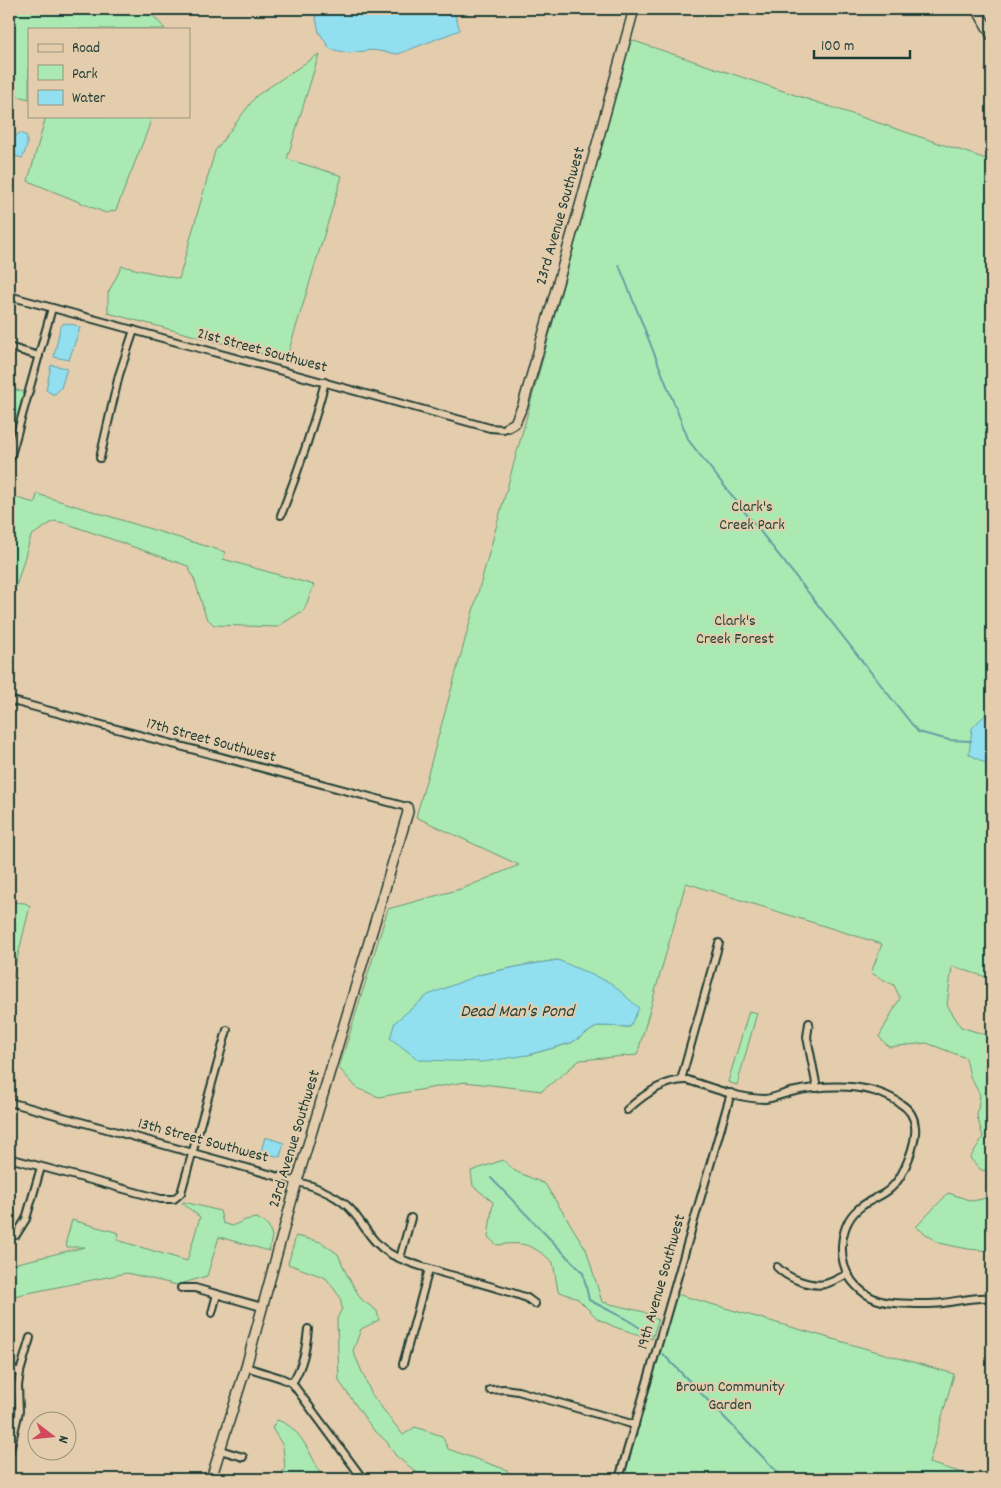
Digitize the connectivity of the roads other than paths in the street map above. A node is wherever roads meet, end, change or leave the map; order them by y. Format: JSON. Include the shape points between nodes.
{"nodes":[{"id":1,"x":634,"y":9,"type":"edge"},
{"id":2,"x":977,"y":9,"type":"edge"},
{"id":3,"x":992,"y":36,"type":"edge"},
{"id":4,"x":9,"y":296,"type":"edge"},
{"id":5,"x":52,"y":308,"type":"junction"},
{"id":6,"x":134,"y":330,"type":"junction"},
{"id":7,"x":9,"y":347,"type":"edge"},
{"id":8,"x":39,"y":356,"type":"junction"},
{"id":9,"x":325,"y":382,"type":"junction"},
{"id":10,"x":508,"y":427,"type":"joint"},
{"id":11,"x":100,"y":458,"type":"dead end"},
{"id":12,"x":9,"y":459,"type":"edge"},
{"id":13,"x":282,"y":515,"type":"dead end"},
{"id":14,"x":9,"y":700,"type":"edge"},
{"id":15,"x":407,"y":807,"type":"joint"},
{"id":16,"x":719,"y":943,"type":"dead end"},
{"id":17,"x":809,"y":1023,"type":"dead end"},
{"id":18,"x":227,"y":1030,"type":"dead end"},
{"id":19,"x":681,"y":1080,"type":"junction"},
{"id":20,"x":817,"y":1088,"type":"junction"},
{"id":21,"x":730,"y":1093,"type":"junction"},
{"id":22,"x":9,"y":1102,"type":"edge"},
{"id":23,"x":627,"y":1110,"type":"dead end"},
{"id":24,"x":192,"y":1153,"type":"junction"},
{"id":25,"x":9,"y":1158,"type":"edge"},
{"id":26,"x":41,"y":1167,"type":"junction"},
{"id":27,"x":298,"y":1182,"type":"junction"},
{"id":28,"x":411,"y":1218,"type":"dead end"},
{"id":29,"x":16,"y":1235,"type":"dead end"},
{"id":30,"x":400,"y":1258,"type":"junction"},
{"id":31,"x":777,"y":1267,"type":"dead end"},
{"id":32,"x":429,"y":1269,"type":"junction"},
{"id":33,"x":847,"y":1274,"type":"junction"},
{"id":34,"x":181,"y":1288,"type":"dead end"},
{"id":35,"x":217,"y":1294,"type":"junction"},
{"id":36,"x":992,"y":1298,"type":"edge"},
{"id":37,"x":535,"y":1304,"type":"dead end"},
{"id":38,"x":262,"y":1307,"type":"junction"},
{"id":39,"x":212,"y":1314,"type":"dead end"},
{"id":40,"x":308,"y":1329,"type":"dead end"},
{"id":41,"x":30,"y":1338,"type":"dead end"},
{"id":42,"x":403,"y":1364,"type":"dead end"},
{"id":43,"x":246,"y":1366,"type":"junction"},
{"id":44,"x":9,"y":1368,"type":"edge"},
{"id":45,"x":20,"y":1372,"type":"junction"},
{"id":46,"x":292,"y":1383,"type":"junction"},
{"id":47,"x":490,"y":1390,"type":"dead end"},
{"id":48,"x":635,"y":1425,"type":"junction"},
{"id":49,"x":220,"y":1450,"type":"junction"},
{"id":50,"x":9,"y":1454,"type":"edge"},
{"id":51,"x":243,"y":1457,"type":"dead end"},
{"id":52,"x":211,"y":1479,"type":"edge"},
{"id":53,"x":363,"y":1479,"type":"edge"},
{"id":54,"x":619,"y":1479,"type":"edge"}],
"edges":[{"from":1,"to":10,"type":"street","name":"23rd Avenue Southwest","via":[[523,405],[515,423]]},
{"from":2,"to":3,"type":"street"},
{"from":4,"to":5,"type":"street","name":"21st Street Southwest"},
{"from":5,"to":6,"type":"street","name":"21st Street Southwest"},
{"from":5,"to":8,"type":"street"},
{"from":6,"to":9,"type":"street","name":"21st Street Southwest"},
{"from":6,"to":11,"type":"street","via":[[117,382]]},
{"from":7,"to":8,"type":"street"},
{"from":8,"to":12,"type":"street"},
{"from":9,"to":10,"type":"street","name":"21st Street Southwest","via":[[490,428]]},
{"from":9,"to":13,"type":"street"},
{"from":14,"to":15,"type":"street","name":"17th Street Southwest"},
{"from":15,"to":27,"type":"street","name":"23rd Avenue Southwest"},
{"from":16,"to":19,"type":"street"},
{"from":17,"to":20,"type":"street","via":[[807,1038]]},
{"from":18,"to":24,"type":"street"},
{"from":19,"to":21,"type":"street"},
{"from":19,"to":23,"type":"street","via":[[648,1093]]},
{"from":20,"to":21,"type":"street","via":[[766,1099]]},
{"from":20,"to":33,"type":"street","via":[[845,1086],[871,1091],[908,1109],[915,1128],[902,1174],[891,1188],[861,1206],[847,1226],[841,1248]]},
{"from":21,"to":48,"type":"street","name":"19th Avenue Southwest"},
{"from":22,"to":24,"type":"street","name":"13th Street Southwest"},
{"from":24,"to":26,"type":"street","via":[[181,1193],[170,1200]]},
{"from":24,"to":27,"type":"street","name":"13th Street Southwest"},
{"from":25,"to":26,"type":"street"},
{"from":26,"to":29,"type":"street","via":[[26,1219]]},
{"from":27,"to":30,"type":"street","name":"13th Street Southwest","via":[[337,1198],[356,1215],[375,1243]]},
{"from":27,"to":38,"type":"street","name":"23rd Avenue Southwest"},
{"from":28,"to":30,"type":"street"},
{"from":30,"to":32,"type":"street","name":"13th Street Southwest"},
{"from":31,"to":33,"type":"street","via":[[794,1278],[813,1284],[825,1284]]},
{"from":32,"to":37,"type":"street","name":"13th Street Southwest","via":[[517,1294]]},
{"from":32,"to":42,"type":"street"},
{"from":33,"to":36,"type":"street","via":[[869,1296],[890,1302],[942,1303]]},
{"from":34,"to":35,"type":"street"},
{"from":35,"to":38,"type":"street"},
{"from":35,"to":39,"type":"street"},
{"from":38,"to":43,"type":"street","name":"23rd Avenue Southwest"},
{"from":40,"to":46,"type":"street","via":[[304,1360]]},
{"from":41,"to":45,"type":"street"},
{"from":43,"to":46,"type":"street"},
{"from":43,"to":49,"type":"street","name":"23rd Avenue Southwest"},
{"from":44,"to":45,"type":"street"},
{"from":45,"to":50,"type":"street","via":[[19,1410]]},
{"from":46,"to":53,"type":"street"},
{"from":47,"to":48,"type":"street","via":[[518,1391]]},
{"from":48,"to":54,"type":"street","name":"19th Avenue Southwest"},
{"from":49,"to":51,"type":"street"},
{"from":49,"to":52,"type":"street","name":"23rd Avenue Southwest"}]}
